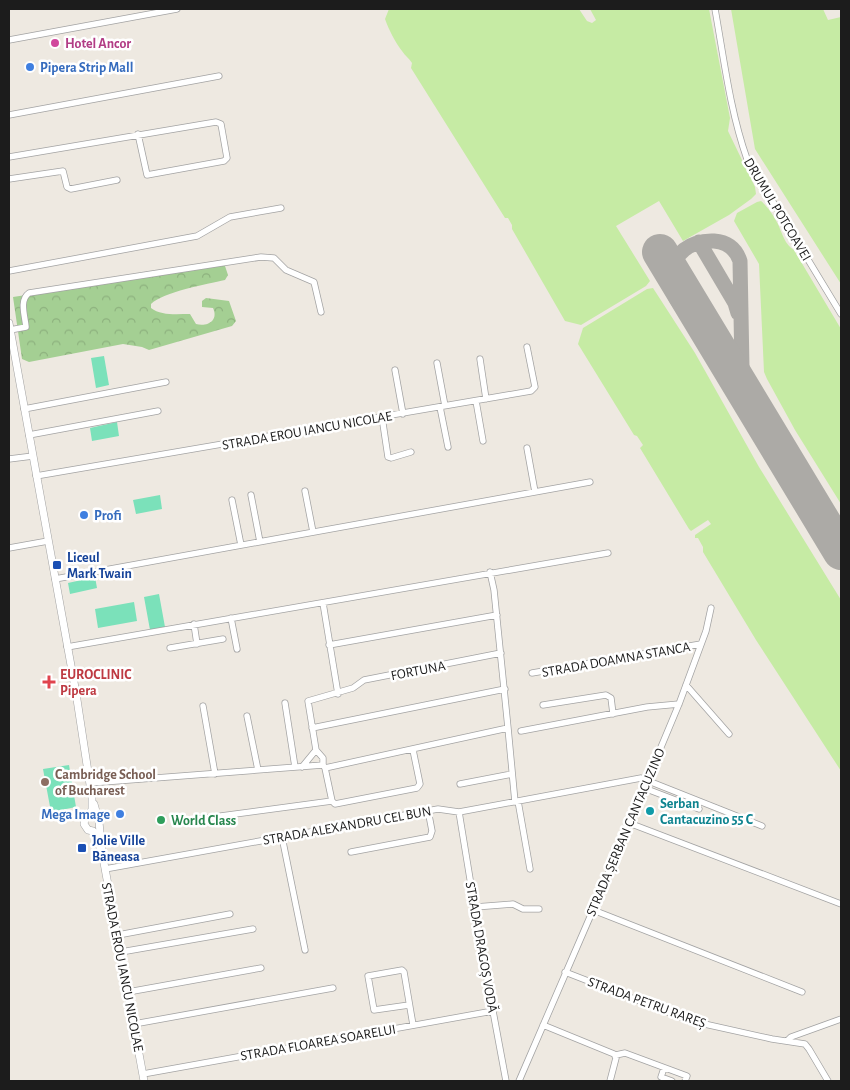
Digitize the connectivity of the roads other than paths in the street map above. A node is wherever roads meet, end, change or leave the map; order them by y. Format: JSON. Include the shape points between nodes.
{"nodes":[{"id":1,"x":177,"y":9,"type":"edge"},
{"id":2,"x":715,"y":9,"type":"edge"},
{"id":3,"x":9,"y":40,"type":"edge"},
{"id":4,"x":219,"y":76,"type":"dead end"},
{"id":5,"x":9,"y":115,"type":"edge"},
{"id":6,"x":138,"y":134,"type":"junction"},
{"id":7,"x":9,"y":158,"type":"edge"},
{"id":8,"x":9,"y":179,"type":"edge"},
{"id":9,"x":117,"y":180,"type":"dead end"},
{"id":10,"x":281,"y":208,"type":"dead end"},
{"id":11,"x":9,"y":271,"type":"edge"},
{"id":12,"x":321,"y":312,"type":"dead end"},
{"id":13,"x":841,"y":314,"type":"edge"},
{"id":14,"x":9,"y":327,"type":"edge"},
{"id":15,"x":527,"y":347,"type":"dead end"},
{"id":16,"x":480,"y":359,"type":"dead end"},
{"id":17,"x":437,"y":363,"type":"dead end"},
{"id":18,"x":395,"y":370,"type":"dead end"},
{"id":19,"x":166,"y":382,"type":"dead end"},
{"id":20,"x":486,"y":399,"type":"junction"},
{"id":21,"x":476,"y":401,"type":"junction"},
{"id":22,"x":443,"y":407,"type":"junction"},
{"id":23,"x":24,"y":409,"type":"junction"},
{"id":24,"x":158,"y":411,"type":"dead end"},
{"id":25,"x":403,"y":414,"type":"junction"},
{"id":26,"x":382,"y":417,"type":"junction"},
{"id":27,"x":29,"y":435,"type":"junction"},
{"id":28,"x":482,"y":441,"type":"dead end"},
{"id":29,"x":448,"y":447,"type":"dead end"},
{"id":30,"x":527,"y":448,"type":"dead end"},
{"id":31,"x":411,"y":452,"type":"dead end"},
{"id":32,"x":32,"y":456,"type":"junction"},
{"id":33,"x":9,"y":459,"type":"edge"},
{"id":34,"x":36,"y":476,"type":"junction"},
{"id":35,"x":590,"y":482,"type":"dead end"},
{"id":36,"x":305,"y":491,"type":"dead end"},
{"id":37,"x":535,"y":492,"type":"junction"},
{"id":38,"x":251,"y":495,"type":"dead end"},
{"id":39,"x":232,"y":500,"type":"dead end"},
{"id":40,"x":313,"y":532,"type":"junction"},
{"id":41,"x":48,"y":541,"type":"junction"},
{"id":42,"x":260,"y":542,"type":"junction"},
{"id":43,"x":241,"y":545,"type":"junction"},
{"id":44,"x":9,"y":548,"type":"edge"},
{"id":45,"x":608,"y":553,"type":"dead end"},
{"id":46,"x":490,"y":572,"type":"junction"},
{"id":47,"x":55,"y":579,"type":"junction"},
{"id":48,"x":323,"y":603,"type":"junction"},
{"id":49,"x":711,"y":608,"type":"dead end"},
{"id":50,"x":497,"y":615,"type":"junction"},
{"id":51,"x":231,"y":618,"type":"junction"},
{"id":52,"x":194,"y":624,"type":"junction"},
{"id":53,"x":223,"y":639,"type":"dead end"},
{"id":54,"x":197,"y":644,"type":"junction"},
{"id":55,"x":701,"y":644,"type":"junction"},
{"id":56,"x":329,"y":645,"type":"junction"},
{"id":57,"x":67,"y":647,"type":"junction"},
{"id":58,"x":170,"y":648,"type":"dead end"},
{"id":59,"x":237,"y":649,"type":"dead end"},
{"id":60,"x":501,"y":654,"type":"junction"},
{"id":61,"x":532,"y":674,"type":"dead end"},
{"id":62,"x":686,"y":685,"type":"junction"},
{"id":63,"x":505,"y":689,"type":"junction"},
{"id":64,"x":338,"y":694,"type":"junction"},
{"id":65,"x":285,"y":703,"type":"dead end"},
{"id":66,"x":679,"y":704,"type":"junction"},
{"id":67,"x":543,"y":705,"type":"dead end"},
{"id":68,"x":203,"y":706,"type":"dead end"},
{"id":69,"x":613,"y":714,"type":"junction"},
{"id":70,"x":247,"y":716,"type":"dead end"},
{"id":71,"x":312,"y":728,"type":"junction"},
{"id":72,"x":508,"y":728,"type":"junction"},
{"id":73,"x":521,"y":731,"type":"dead end"},
{"id":74,"x":729,"y":734,"type":"dead end"},
{"id":75,"x":316,"y":750,"type":"junction"},
{"id":76,"x":413,"y":750,"type":"junction"},
{"id":77,"x":299,"y":767,"type":"junction"},
{"id":78,"x":324,"y":767,"type":"junction"},
{"id":79,"x":258,"y":770,"type":"junction"},
{"id":80,"x":215,"y":774,"type":"junction"},
{"id":81,"x":512,"y":774,"type":"junction"},
{"id":82,"x":647,"y":781,"type":"junction"},
{"id":83,"x":90,"y":783,"type":"junction"},
{"id":84,"x":460,"y":784,"type":"dead end"},
{"id":85,"x":644,"y":788,"type":"junction"},
{"id":86,"x":92,"y":800,"type":"junction"},
{"id":87,"x":332,"y":801,"type":"junction"},
{"id":88,"x":516,"y":801,"type":"junction"},
{"id":89,"x":699,"y":809,"type":"dead end"},
{"id":90,"x":428,"y":810,"type":"junction"},
{"id":91,"x":459,"y":812,"type":"junction"},
{"id":92,"x":89,"y":816,"type":"junction"},
{"id":93,"x":183,"y":821,"type":"dead end"},
{"id":94,"x":629,"y":823,"type":"junction"},
{"id":95,"x":97,"y":826,"type":"junction"},
{"id":96,"x":762,"y":826,"type":"dead end"},
{"id":97,"x":282,"y":837,"type":"junction"},
{"id":98,"x":351,"y":852,"type":"dead end"},
{"id":99,"x":105,"y":869,"type":"junction"},
{"id":100,"x":530,"y":869,"type":"dead end"},
{"id":101,"x":841,"y":904,"type":"edge"},
{"id":102,"x":475,"y":908,"type":"junction"},
{"id":103,"x":539,"y":910,"type":"dead end"},
{"id":104,"x":596,"y":911,"type":"junction"},
{"id":105,"x":230,"y":914,"type":"dead end"},
{"id":106,"x":253,"y":929,"type":"dead end"},
{"id":107,"x":118,"y":935,"type":"junction"},
{"id":108,"x":304,"y":950,"type":"dead end"},
{"id":109,"x":121,"y":952,"type":"junction"},
{"id":110,"x":261,"y":968,"type":"dead end"},
{"id":111,"x":565,"y":972,"type":"junction"},
{"id":112,"x":333,"y":988,"type":"dead end"},
{"id":113,"x":128,"y":992,"type":"junction"},
{"id":114,"x":802,"y":992,"type":"dead end"},
{"id":115,"x":409,"y":1005,"type":"junction"},
{"id":116,"x":493,"y":1011,"type":"junction"},
{"id":117,"x":841,"y":1019,"type":"edge"},
{"id":118,"x":134,"y":1024,"type":"junction"},
{"id":119,"x":413,"y":1025,"type":"junction"},
{"id":120,"x":543,"y":1025,"type":"junction"},
{"id":121,"x":787,"y":1041,"type":"junction"},
{"id":122,"x":616,"y":1056,"type":"junction"},
{"id":123,"x":664,"y":1068,"type":"junction"},
{"id":124,"x":144,"y":1078,"type":"edge"},
{"id":125,"x":506,"y":1081,"type":"edge"},
{"id":126,"x":519,"y":1081,"type":"edge"},
{"id":127,"x":610,"y":1081,"type":"edge"},
{"id":128,"x":672,"y":1081,"type":"edge"},
{"id":129,"x":685,"y":1081,"type":"edge"},
{"id":130,"x":828,"y":1081,"type":"edge"}],
"edges":[{"from":1,"to":3,"type":"street"},
{"from":2,"to":13,"type":"street","name":"DRUMUL POTCOAVEI","via":[[733,111],[747,159]]},
{"from":4,"to":5,"type":"street"},
{"from":6,"to":6,"type":"street","via":[[147,175],[227,158],[219,122]]},
{"from":6,"to":7,"type":"street"},
{"from":8,"to":9,"type":"street","via":[[63,170],[67,187],[71,189]]},
{"from":10,"to":11,"type":"street","via":[[230,217],[197,236]]},
{"from":12,"to":14,"type":"street","via":[[314,282],[286,270],[274,258],[261,257],[29,293],[24,298],[26,327]]},
{"from":14,"to":23,"type":"street","name":"STRADA EROU IANCU NICOLAE"},
{"from":15,"to":20,"type":"street","name":"STRADA EROU IANCU NICOLAE","via":[[534,389]]},
{"from":16,"to":20,"type":"street"},
{"from":17,"to":22,"type":"street"},
{"from":18,"to":25,"type":"street"},
{"from":19,"to":23,"type":"street"},
{"from":20,"to":21,"type":"street","name":"STRADA EROU IANCU NICOLAE"},
{"from":21,"to":22,"type":"street","name":"STRADA EROU IANCU NICOLAE"},
{"from":21,"to":28,"type":"street"},
{"from":22,"to":25,"type":"street","name":"STRADA EROU IANCU NICOLAE"},
{"from":22,"to":29,"type":"street"},
{"from":23,"to":27,"type":"street","name":"STRADA EROU IANCU NICOLAE"},
{"from":24,"to":27,"type":"street"},
{"from":25,"to":26,"type":"street","name":"STRADA EROU IANCU NICOLAE"},
{"from":26,"to":31,"type":"street","via":[[388,457]]},
{"from":26,"to":34,"type":"street","name":"STRADA EROU IANCU NICOLAE"},
{"from":27,"to":32,"type":"street","name":"STRADA EROU IANCU NICOLAE"},
{"from":30,"to":37,"type":"street"},
{"from":32,"to":33,"type":"street"},
{"from":32,"to":34,"type":"street","name":"STRADA EROU IANCU NICOLAE"},
{"from":34,"to":41,"type":"street","name":"STRADA EROU IANCU NICOLAE"},
{"from":35,"to":37,"type":"street"},
{"from":36,"to":40,"type":"street"},
{"from":37,"to":40,"type":"street"},
{"from":38,"to":42,"type":"street"},
{"from":39,"to":43,"type":"street"},
{"from":40,"to":42,"type":"street"},
{"from":41,"to":44,"type":"street"},
{"from":41,"to":47,"type":"street","name":"STRADA EROU IANCU NICOLAE"},
{"from":42,"to":43,"type":"street"},
{"from":43,"to":47,"type":"street"},
{"from":45,"to":46,"type":"street"},
{"from":46,"to":48,"type":"street"},
{"from":46,"to":50,"type":"street"},
{"from":47,"to":57,"type":"street","name":"STRADA EROU IANCU NICOLAE"},
{"from":48,"to":51,"type":"street"},
{"from":48,"to":56,"type":"street"},
{"from":49,"to":55,"type":"street","name":"STRADA ȘERBAN CANTACUZINO"},
{"from":50,"to":56,"type":"street"},
{"from":50,"to":60,"type":"street"},
{"from":51,"to":52,"type":"street"},
{"from":51,"to":59,"type":"street"},
{"from":52,"to":54,"type":"street"},
{"from":52,"to":57,"type":"street"},
{"from":53,"to":54,"type":"street"},
{"from":54,"to":58,"type":"street"},
{"from":55,"to":61,"type":"street","name":"STRADA DOAMNA STANCA"},
{"from":55,"to":62,"type":"street","name":"STRADA ȘERBAN CANTACUZINO"},
{"from":56,"to":64,"type":"street"},
{"from":57,"to":83,"type":"street","name":"STRADA EROU IANCU NICOLAE"},
{"from":60,"to":63,"type":"street"},
{"from":60,"to":64,"type":"street","name":"FORTUNA","via":[[364,680]]},
{"from":62,"to":66,"type":"street","name":"STRADA ȘERBAN CANTACUZINO"},
{"from":62,"to":74,"type":"street"},
{"from":63,"to":71,"type":"street"},
{"from":63,"to":72,"type":"street"},
{"from":64,"to":71,"type":"street","name":"FORTUNA","via":[[308,701]]},
{"from":65,"to":77,"type":"street"},
{"from":66,"to":69,"type":"street"},
{"from":66,"to":82,"type":"street","name":"STRADA ȘERBAN CANTACUZINO"},
{"from":67,"to":69,"type":"street","via":[[606,695],[611,698]]},
{"from":68,"to":80,"type":"street"},
{"from":69,"to":73,"type":"street"},
{"from":70,"to":79,"type":"street"},
{"from":71,"to":75,"type":"street"},
{"from":72,"to":76,"type":"street"},
{"from":72,"to":81,"type":"street"},
{"from":75,"to":77,"type":"street"},
{"from":75,"to":78,"type":"street","via":[[323,758]]},
{"from":76,"to":78,"type":"street"},
{"from":76,"to":87,"type":"street","via":[[420,784],[417,788],[335,804]]},
{"from":77,"to":78,"type":"street"},
{"from":77,"to":79,"type":"street"},
{"from":78,"to":87,"type":"street"},
{"from":79,"to":80,"type":"street"},
{"from":80,"to":83,"type":"street"},
{"from":81,"to":84,"type":"street"},
{"from":81,"to":88,"type":"street"},
{"from":82,"to":85,"type":"street","name":"STRADA ȘERBAN CANTACUZINO"},
{"from":82,"to":88,"type":"street","name":"STRADA ALEXANDRU CEL BUN","via":[[640,778]]},
{"from":82,"to":96,"type":"street"},
{"from":83,"to":86,"type":"street","name":"STRADA EROU IANCU NICOLAE"},
{"from":85,"to":89,"type":"street"},
{"from":85,"to":94,"type":"street","name":"STRADA ȘERBAN CANTACUZINO"},
{"from":86,"to":92,"type":"street","name":"STRADA EROU IANCU NICOLAE"},
{"from":86,"to":95,"type":"street","name":"STRADA EROU IANCU NICOLAE"},
{"from":87,"to":93,"type":"street"},
{"from":88,"to":91,"type":"street","name":"STRADA ALEXANDRU CEL BUN"},
{"from":88,"to":100,"type":"street"},
{"from":90,"to":91,"type":"street","name":"STRADA ALEXANDRU CEL BUN","via":[[438,808]]},
{"from":90,"to":97,"type":"street","name":"STRADA ALEXANDRU CEL BUN"},
{"from":90,"to":98,"type":"street","via":[[430,837]]},
{"from":91,"to":102,"type":"street","name":"STRADA DRAGOȘ VODĂ"},
{"from":92,"to":95,"type":"street","via":[[94,816]]},
{"from":92,"to":95,"type":"street","name":"STRADA EROU IANCU NICOLAE","via":[[85,819],[86,828]]},
{"from":94,"to":101,"type":"street"},
{"from":94,"to":104,"type":"street","name":"STRADA ȘERBAN CANTACUZINO"},
{"from":95,"to":99,"type":"street","name":"STRADA EROU IANCU NICOLAE"},
{"from":97,"to":99,"type":"street","name":"STRADA ALEXANDRU CEL BUN"},
{"from":97,"to":108,"type":"street"},
{"from":99,"to":107,"type":"street","name":"STRADA EROU IANCU NICOLAE"},
{"from":102,"to":103,"type":"street","via":[[515,904],[522,909]]},
{"from":102,"to":116,"type":"street","name":"STRADA DRAGOȘ VODĂ"},
{"from":104,"to":111,"type":"street","name":"STRADA ȘERBAN CANTACUZINO"},
{"from":104,"to":114,"type":"street"},
{"from":105,"to":107,"type":"street"},
{"from":106,"to":109,"type":"street"},
{"from":107,"to":109,"type":"street","name":"STRADA EROU IANCU NICOLAE"},
{"from":109,"to":113,"type":"street","name":"STRADA EROU IANCU NICOLAE"},
{"from":110,"to":113,"type":"street"},
{"from":111,"to":120,"type":"street","name":"STRADA ȘERBAN CANTACUZINO"},
{"from":111,"to":121,"type":"street","name":"STRADA PETRU RAREȘ","via":[[691,1021]]},
{"from":112,"to":118,"type":"street"},
{"from":113,"to":118,"type":"street","name":"STRADA EROU IANCU NICOLAE"},
{"from":115,"to":115,"type":"street","via":[[402,970],[368,976],[374,1010]]},
{"from":115,"to":119,"type":"street"},
{"from":116,"to":119,"type":"street","name":"STRADA FLOAREA SOARELUI"},
{"from":116,"to":125,"type":"street","name":"STRADA DRAGOȘ VODĂ"},
{"from":117,"to":121,"type":"street"},
{"from":118,"to":124,"type":"street","name":"STRADA EROU IANCU NICOLAE"},
{"from":119,"to":124,"type":"street","name":"STRADA FLOAREA SOARELUI"},
{"from":120,"to":122,"type":"street"},
{"from":120,"to":126,"type":"street","name":"STRADA ȘERBAN CANTACUZINO"},
{"from":121,"to":130,"type":"street","name":"STRADA PETRU RAREȘ","via":[[805,1044]]},
{"from":122,"to":123,"type":"street","via":[[625,1053]]},
{"from":122,"to":127,"type":"street"},
{"from":123,"to":128,"type":"street","via":[[661,1077]]},
{"from":123,"to":129,"type":"street","via":[[687,1076]]}]}
